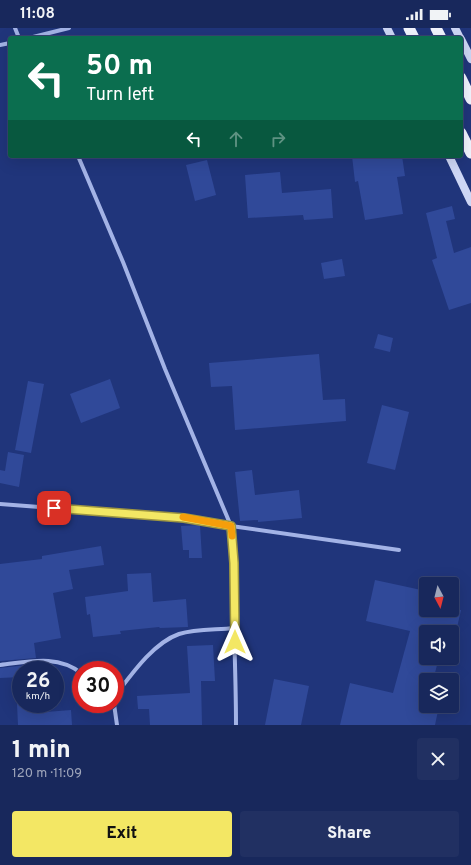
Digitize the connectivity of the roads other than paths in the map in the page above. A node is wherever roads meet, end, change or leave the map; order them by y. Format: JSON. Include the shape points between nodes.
{"nodes":[{"id":1,"x":69,"y":28,"type":"edge"},
{"id":2,"x":41,"y":36,"type":"edge"},
{"id":3,"x":463,"y":43,"type":"edge"},
{"id":4,"x":471,"y":59,"type":"edge"},
{"id":5,"x":463,"y":82,"type":"edge"},
{"id":6,"x":471,"y":99,"type":"edge"},
{"id":7,"x":463,"y":137,"type":"edge"},
{"id":8,"x":471,"y":153,"type":"edge"},
{"id":9,"x":79,"y":158,"type":"edge"},
{"id":10,"x":450,"y":158,"type":"edge"},
{"id":11,"x":471,"y":202,"type":"edge"},
{"id":12,"x":0,"y":504,"type":"edge"},
{"id":13,"x":231,"y":526,"type":"junction"},
{"id":14,"x":399,"y":550,"type":"dead end"},
{"id":15,"x":234,"y":628,"type":"junction"},
{"id":16,"x":0,"y":665,"type":"edge"},
{"id":17,"x":72,"y":667,"type":"edge"},
{"id":18,"x":124,"y":685,"type":"edge"},
{"id":19,"x":115,"y":713,"type":"edge"},
{"id":20,"x":116,"y":725,"type":"edge"},
{"id":21,"x":236,"y":725,"type":"edge"}],
"edges":[{"from":1,"to":2,"type":"street"},
{"from":3,"to":4,"type":"main road"},
{"from":5,"to":6,"type":"highway"},
{"from":7,"to":8,"type":"highway"},
{"from":9,"to":13,"type":"street"},
{"from":10,"to":11,"type":"main road"},
{"from":12,"to":13,"type":"street","via":[[184,518]]},
{"from":13,"to":14,"type":"street"},
{"from":13,"to":15,"type":"street"},
{"from":15,"to":18,"type":"street","via":[[180,634],[168,639],[142,663]]},
{"from":15,"to":21,"type":"street"},
{"from":16,"to":17,"type":"street","via":[[55,661]]},
{"from":19,"to":20,"type":"street"}]}
